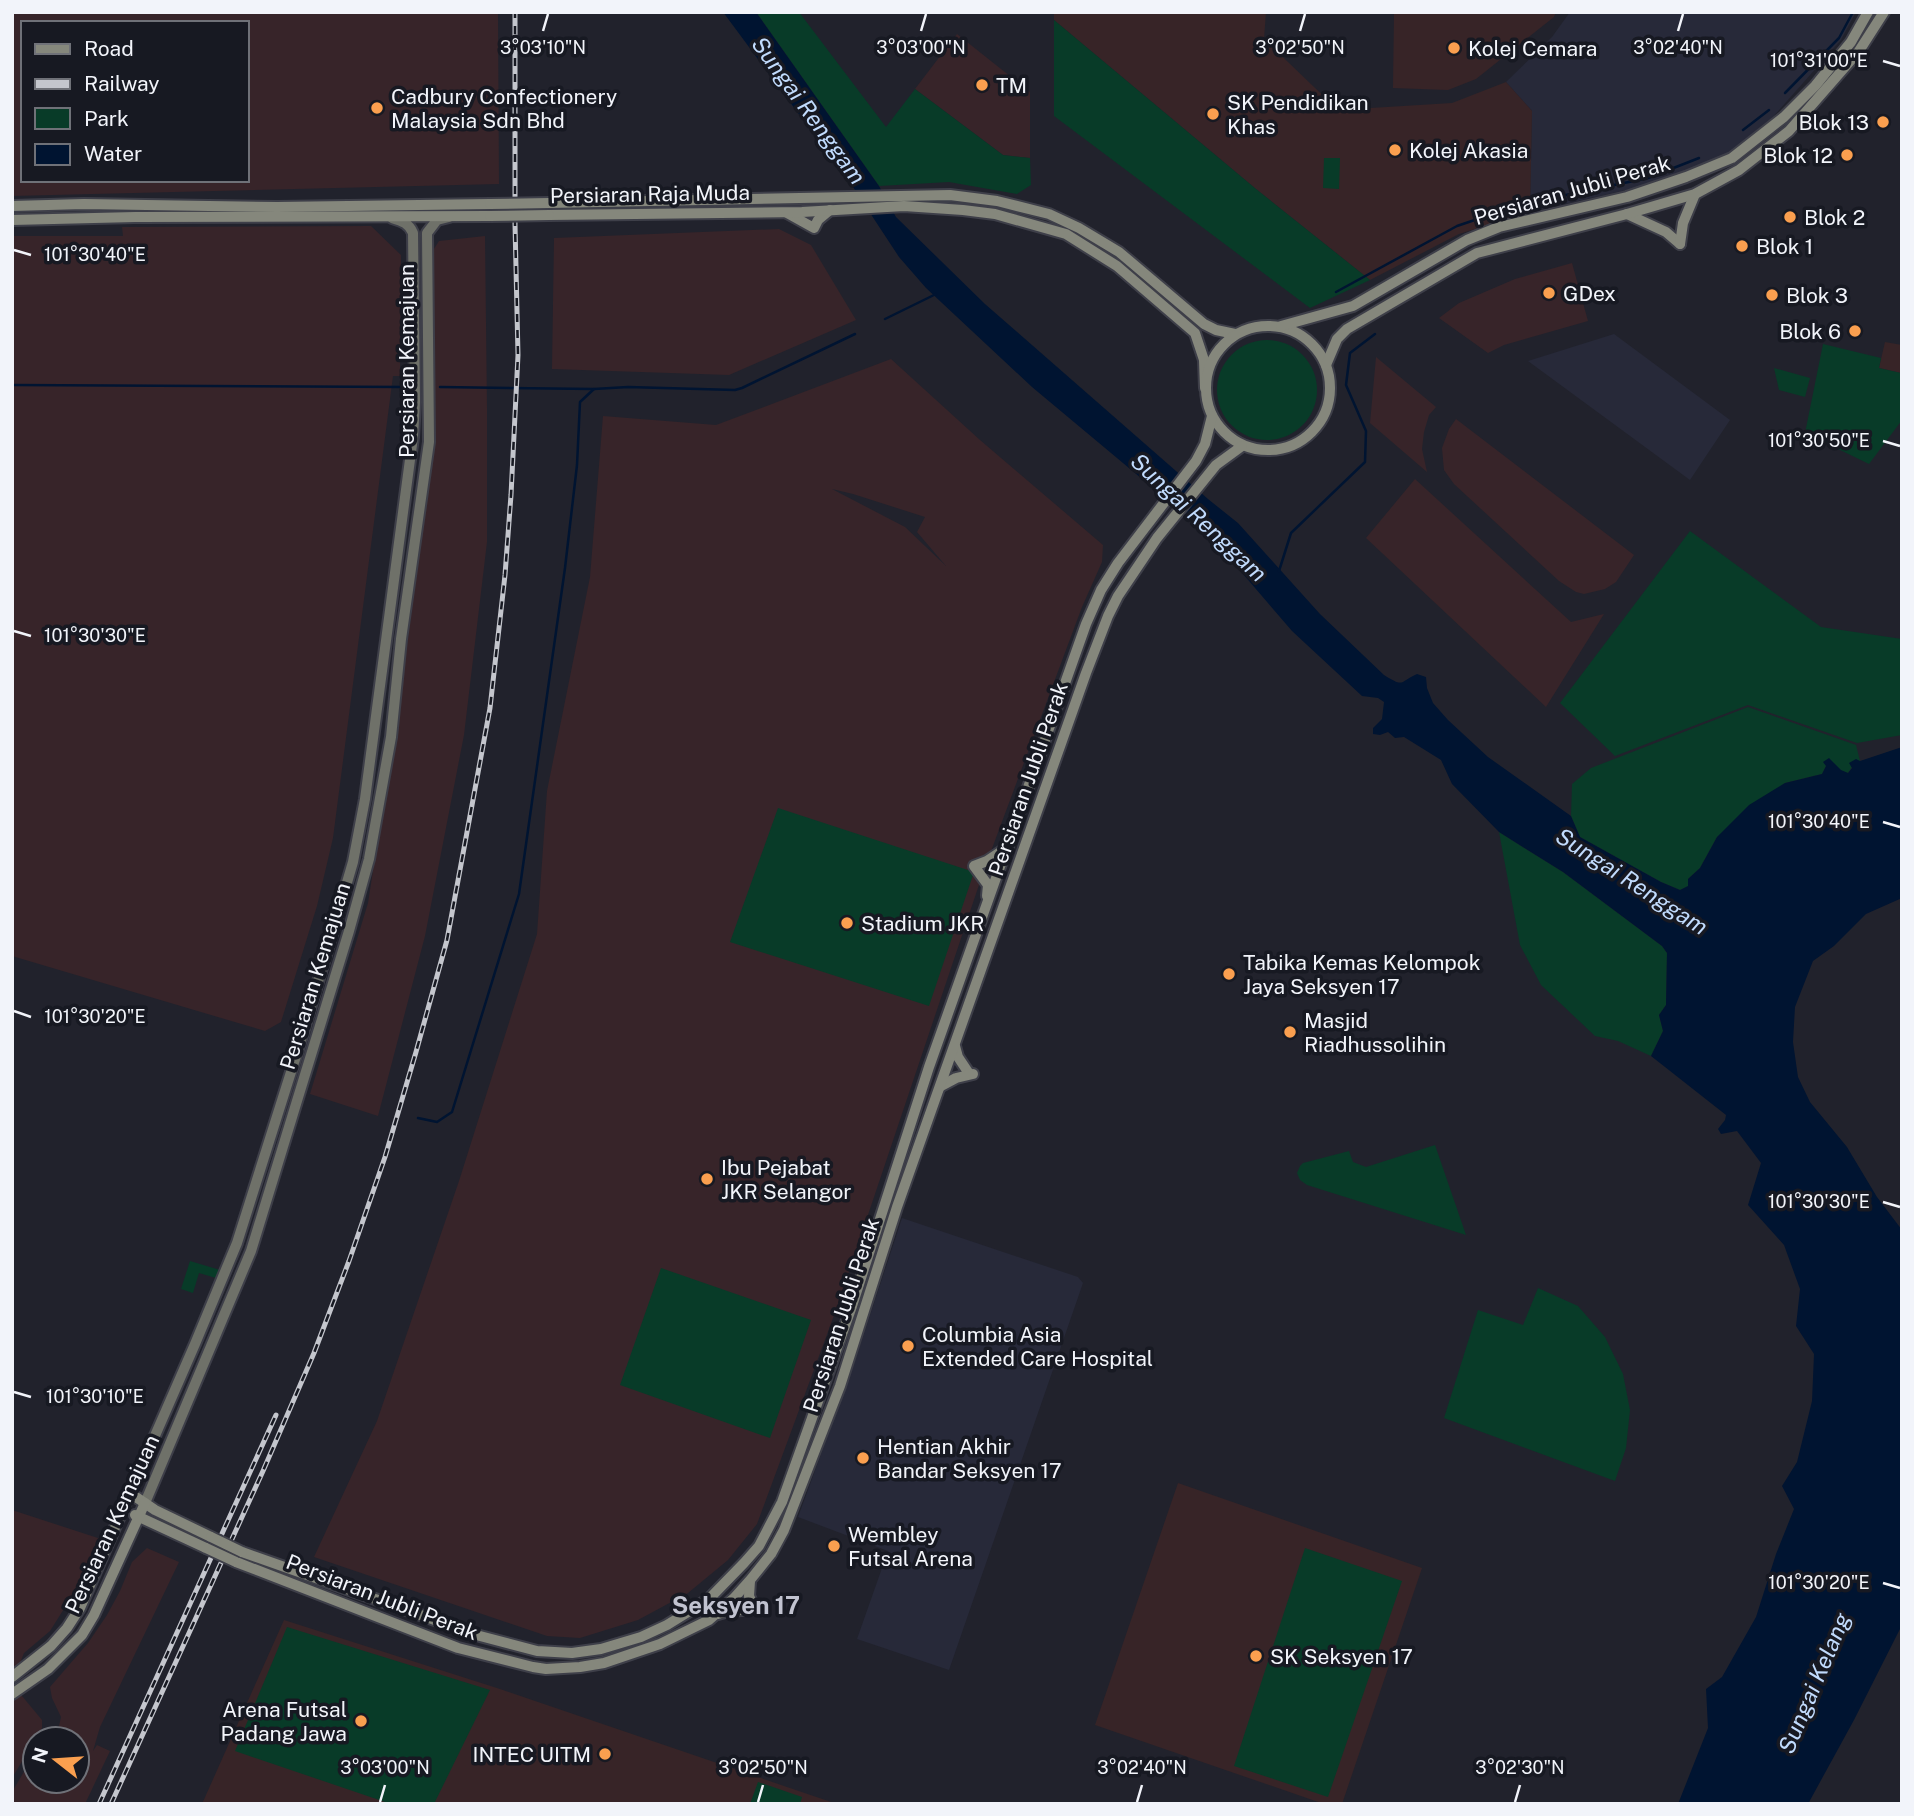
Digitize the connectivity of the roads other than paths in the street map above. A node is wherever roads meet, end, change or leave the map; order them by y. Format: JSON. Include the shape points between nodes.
{"nodes":[{"id":1,"x":1868,"y":12,"type":"edge"},
{"id":2,"x":1884,"y":12,"type":"edge"},
{"id":3,"x":1695,"y":194,"type":"junction"},
{"id":4,"x":1627,"y":197,"type":"junction"},
{"id":5,"x":901,"y":201,"type":"junction"},
{"id":6,"x":1666,"y":203,"type":"junction"},
{"id":7,"x":12,"y":206,"type":"edge"},
{"id":8,"x":549,"y":209,"type":"junction"},
{"id":9,"x":830,"y":210,"type":"junction"},
{"id":10,"x":784,"y":212,"type":"junction"},
{"id":11,"x":1627,"y":214,"type":"junction"},
{"id":12,"x":386,"y":215,"type":"junction"},
{"id":13,"x":455,"y":215,"type":"junction"},
{"id":14,"x":12,"y":220,"type":"edge"},
{"id":15,"x":1281,"y":326,"type":"junction"},
{"id":16,"x":1235,"y":334,"type":"junction"},
{"id":17,"x":1326,"y":365,"type":"junction"},
{"id":18,"x":1205,"y":388,"type":"junction"},
{"id":19,"x":1212,"y":416,"type":"junction"},
{"id":20,"x":1242,"y":446,"type":"junction"},
{"id":21,"x":374,"y":736,"type":"junction"},
{"id":22,"x":391,"y":737,"type":"junction"},
{"id":23,"x":1008,"y":847,"type":"junction"},
{"id":24,"x":987,"y":906,"type":"junction"},
{"id":25,"x":955,"y":1046,"type":"junction"},
{"id":26,"x":948,"y":1064,"type":"junction"},
{"id":27,"x":929,"y":1066,"type":"junction"},
{"id":28,"x":941,"y":1086,"type":"junction"},
{"id":29,"x":130,"y":1493,"type":"junction"},
{"id":30,"x":145,"y":1503,"type":"junction"},
{"id":31,"x":125,"y":1507,"type":"junction"},
{"id":32,"x":139,"y":1518,"type":"junction"},
{"id":33,"x":239,"y":1557,"type":"junction"},
{"id":34,"x":751,"y":1579,"type":"junction"},
{"id":35,"x":734,"y":1598,"type":"junction"},
{"id":36,"x":709,"y":1599,"type":"junction"},
{"id":37,"x":717,"y":1615,"type":"junction"},
{"id":38,"x":480,"y":1636,"type":"junction"},
{"id":39,"x":498,"y":1659,"type":"junction"},
{"id":40,"x":12,"y":1677,"type":"edge"},
{"id":41,"x":12,"y":1694,"type":"edge"}],
"edges":[{"from":1,"to":4,"type":"main road","name":"Persiaran Jubli Perak","via":[[1851,42],[1815,86],[1732,158]]},
{"from":2,"to":3,"type":"main road","name":"Persiaran Jubli Perak","via":[[1859,51],[1789,131],[1739,170]]},
{"from":3,"to":6,"type":"main road","name":"Persiaran Jubli Perak"},
{"from":3,"to":11,"type":"main road","via":[[1680,244],[1666,232]]},
{"from":4,"to":6,"type":"main road","via":[[1653,197]]},
{"from":4,"to":15,"type":"main road","name":"Persiaran Jubli Perak","via":[[1499,227],[1466,240],[1353,306]]},
{"from":5,"to":8,"type":"main road","name":"Persiaran Raja Muda","via":[[854,197]]},
{"from":5,"to":9,"type":"main road","name":"Persiaran Raja Muda"},
{"from":5,"to":16,"type":"main road","name":"Persiaran Raja Muda","via":[[974,197],[1049,214],[1119,252],[1205,324]]},
{"from":5,"to":18,"type":"main road","name":"Persiaran Raja Muda","via":[[995,214],[1066,234],[1117,266],[1195,333],[1204,360]]},
{"from":6,"to":11,"type":"main road","name":"Persiaran Jubli Perak"},
{"from":7,"to":8,"type":"main road","name":"Persiaran Raja Muda","bridge":true,"via":[[490,204]]},
{"from":8,"to":10,"type":"main road","name":"Persiaran Raja Muda"},
{"from":8,"to":13,"type":"main road","name":"Persiaran Raja Muda","bridge":true},
{"from":9,"to":10,"type":"main road","name":"Persiaran Raja Muda"},
{"from":9,"to":10,"type":"main road","via":[[814,228]]},
{"from":11,"to":17,"type":"main road","name":"Persiaran Jubli Perak","via":[[1477,253],[1347,329],[1337,339]]},
{"from":12,"to":13,"type":"main road","name":"Persiaran Raja Muda"},
{"from":12,"to":14,"type":"main road","name":"Persiaran Raja Muda"},
{"from":12,"to":21,"type":"main road","name":"Persiaran Kemajuan","via":[[404,221],[413,233],[415,402]]},
{"from":13,"to":22,"type":"main road","name":"Persiaran Kemajuan","via":[[437,220],[427,233],[429,442]]},
{"from":15,"to":16,"type":"main road","via":[[1265,325]]},
{"from":15,"to":17,"type":"main road","via":[[1316,347]]},
{"from":16,"to":18,"type":"main road","via":[[1213,357]]},
{"from":17,"to":20,"type":"main road","via":[[1331,386],[1328,407],[1311,433],[1284,449]]},
{"from":18,"to":19,"type":"main road"},
{"from":19,"to":20,"type":"main road","via":[[1224,434]]},
{"from":19,"to":23,"type":"main road","name":"Persiaran Jubli Perak","via":[[1205,444],[1185,477],[1101,590]]},
{"from":20,"to":25,"type":"main road","name":"Persiaran Jubli Perak","via":[[1198,485],[1118,596]]},
{"from":21,"to":22,"type":"main road"},
{"from":21,"to":29,"type":"main road","name":"Persiaran Kemajuan","via":[[352,862],[237,1243]]},
{"from":22,"to":30,"type":"main road","name":"Persiaran Kemajuan","via":[[369,859],[251,1251]]},
{"from":23,"to":24,"type":"main road","name":"Persiaran Jubli Perak"},
{"from":23,"to":24,"type":"main road","via":[[974,866],[988,885]]},
{"from":24,"to":27,"type":"main road","name":"Persiaran Jubli Perak"},
{"from":25,"to":26,"type":"main road","name":"Persiaran Jubli Perak"},
{"from":25,"to":28,"type":"main road","via":[[970,1073]]},
{"from":26,"to":27,"type":"main road"},
{"from":26,"to":28,"type":"main road","name":"Persiaran Jubli Perak"},
{"from":27,"to":36,"type":"main road","name":"Persiaran Jubli Perak","via":[[852,1306],[782,1502],[759,1546]]},
{"from":28,"to":34,"type":"main road","name":"Persiaran Jubli Perak","via":[[840,1386],[794,1507],[771,1554]]},
{"from":29,"to":30,"type":"main road","name":"Persiaran Jubli Perak"},
{"from":29,"to":31,"type":"main road","name":"Persiaran Kemajuan"},
{"from":30,"to":32,"type":"main road","name":"Persiaran Kemajuan"},
{"from":30,"to":33,"type":"main road","name":"Persiaran Jubli Perak","bridge":true},
{"from":31,"to":32,"type":"main road","name":"Persiaran Jubli Perak"},
{"from":31,"to":40,"type":"main road","name":"Persiaran Kemajuan","via":[[74,1618],[51,1646]]},
{"from":32,"to":33,"type":"main road","name":"Persiaran Jubli Perak","bridge":true,"via":[[206,1548]]},
{"from":32,"to":41,"type":"main road","name":"Persiaran Kemajuan","via":[[82,1635],[48,1669]]},
{"from":33,"to":38,"type":"main road","name":"Persiaran Jubli Perak"},
{"from":33,"to":39,"type":"main road","name":"Persiaran Jubli Perak","via":[[457,1648]]},
{"from":34,"to":35,"type":"main road","name":"Persiaran Jubli Perak"},
{"from":34,"to":37,"type":"main road","via":[[749,1596],[755,1609]]},
{"from":35,"to":36,"type":"main road"},
{"from":35,"to":37,"type":"main road","name":"Persiaran Jubli Perak"},
{"from":36,"to":38,"type":"main road","name":"Persiaran Jubli Perak","via":[[667,1625],[601,1649],[537,1651]]},
{"from":37,"to":39,"type":"main road","name":"Persiaran Jubli Perak","via":[[660,1644],[604,1663],[546,1669]]},
{"from":38,"to":39,"type":"main road"}]}
